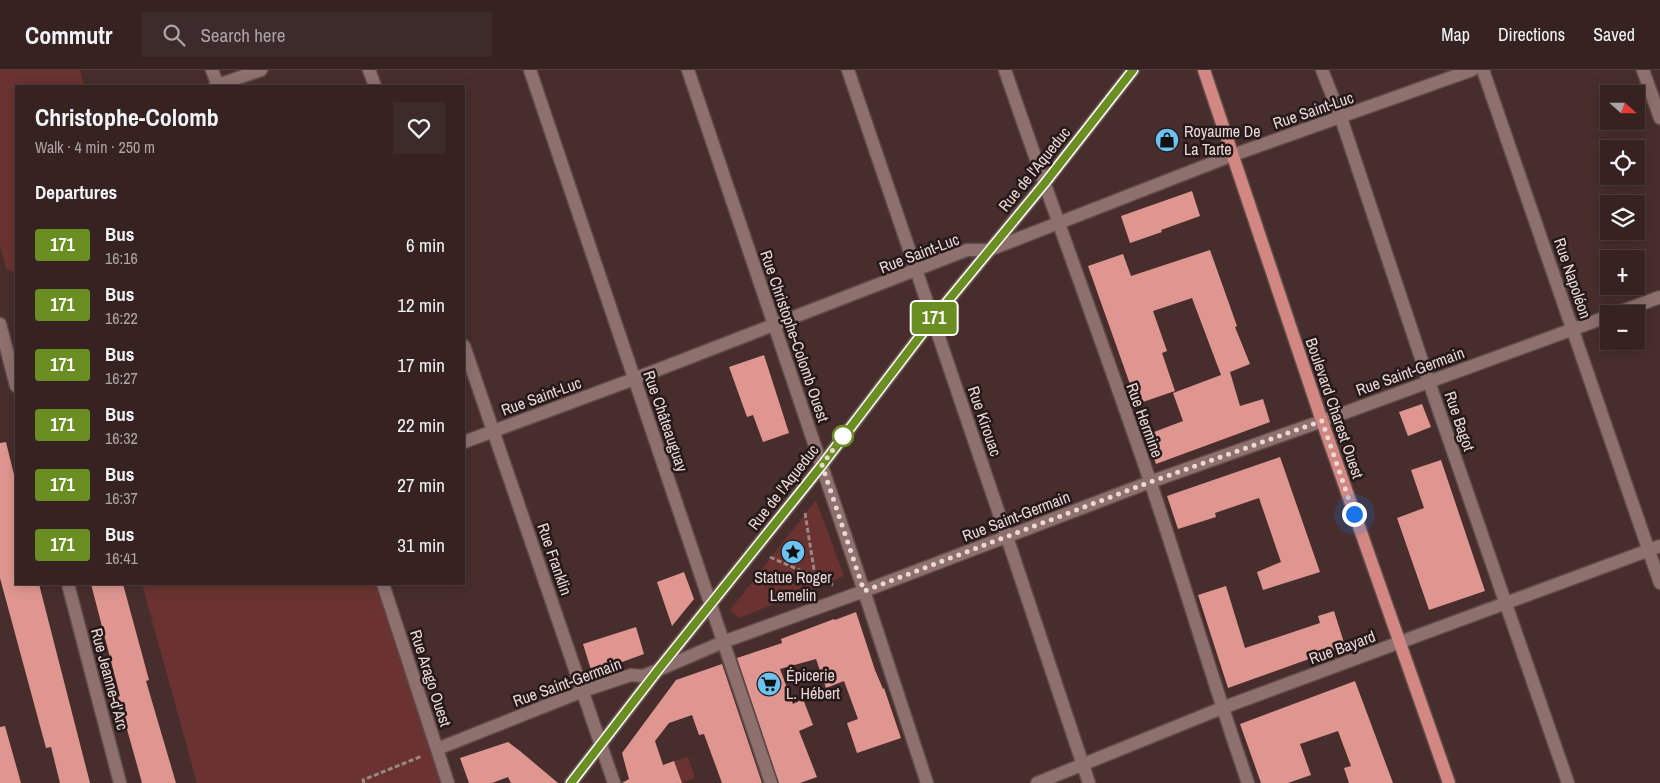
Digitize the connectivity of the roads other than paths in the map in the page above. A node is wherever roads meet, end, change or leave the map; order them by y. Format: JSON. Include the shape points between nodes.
{"nodes":[{"id":1,"x":212,"y":70,"type":"edge"},
{"id":2,"x":261,"y":70,"type":"edge"},
{"id":3,"x":369,"y":70,"type":"edge"},
{"id":4,"x":530,"y":70,"type":"edge"},
{"id":5,"x":688,"y":70,"type":"edge"},
{"id":6,"x":848,"y":70,"type":"edge"},
{"id":7,"x":1005,"y":70,"type":"edge"},
{"id":8,"x":1133,"y":70,"type":"edge"},
{"id":9,"x":1204,"y":70,"type":"edge"},
{"id":10,"x":1322,"y":70,"type":"edge"},
{"id":11,"x":1472,"y":70,"type":"edge"},
{"id":12,"x":1483,"y":70,"type":"edge"},
{"id":13,"x":1643,"y":70,"type":"edge"},
{"id":14,"x":217,"y":85,"type":"edge"},
{"id":15,"x":220,"y":85,"type":"edge"},
{"id":16,"x":375,"y":85,"type":"edge"},
{"id":17,"x":1340,"y":118,"type":"junction"},
{"id":18,"x":1660,"y":118,"type":"edge"},
{"id":19,"x":1233,"y":155,"type":"junction"},
{"id":20,"x":1044,"y":184,"type":"junction"},
{"id":21,"x":1058,"y":223,"type":"junction"},
{"id":22,"x":990,"y":250,"type":"junction"},
{"id":23,"x":916,"y":271,"type":"junction"},
{"id":24,"x":1660,"y":297,"type":"edge"},
{"id":25,"x":1638,"y":305,"type":"edge"},
{"id":26,"x":933,"y":319,"type":"junction"},
{"id":27,"x":1600,"y":319,"type":"edge"},
{"id":28,"x":775,"y":324,"type":"junction"},
{"id":29,"x":1573,"y":329,"type":"junction"},
{"id":30,"x":1,"y":330,"type":"edge"},
{"id":31,"x":465,"y":349,"type":"edge"},
{"id":32,"x":634,"y":379,"type":"junction"},
{"id":33,"x":15,"y":382,"type":"edge"},
{"id":34,"x":1429,"y":382,"type":"junction"},
{"id":35,"x":1322,"y":421,"type":"junction"},
{"id":36,"x":493,"y":431,"type":"junction"},
{"id":37,"x":465,"y":442,"type":"edge"},
{"id":38,"x":822,"y":465,"type":"junction"},
{"id":39,"x":1150,"y":482,"type":"junction"},
{"id":40,"x":1007,"y":537,"type":"junction"},
{"id":41,"x":1654,"y":548,"type":"edge"},
{"id":42,"x":1660,"y":583,"type":"edge"},
{"id":43,"x":68,"y":585,"type":"edge"},
{"id":44,"x":383,"y":585,"type":"edge"},
{"id":45,"x":864,"y":591,"type":"junction"},
{"id":46,"x":1505,"y":603,"type":"junction"},
{"id":47,"x":710,"y":605,"type":"junction"},
{"id":48,"x":723,"y":642,"type":"junction"},
{"id":49,"x":1399,"y":643,"type":"junction"},
{"id":50,"x":658,"y":670,"type":"junction"},
{"id":51,"x":583,"y":691,"type":"junction"},
{"id":52,"x":1222,"y":708,"type":"junction"},
{"id":53,"x":602,"y":744,"type":"junction"},
{"id":54,"x":432,"y":752,"type":"junction"},
{"id":55,"x":1082,"y":766,"type":"junction"},
{"id":56,"x":120,"y":783,"type":"edge"},
{"id":57,"x":448,"y":783,"type":"edge"},
{"id":58,"x":571,"y":783,"type":"edge"},
{"id":59,"x":614,"y":783,"type":"edge"},
{"id":60,"x":771,"y":783,"type":"edge"},
{"id":61,"x":927,"y":783,"type":"edge"},
{"id":62,"x":1037,"y":783,"type":"edge"},
{"id":63,"x":1089,"y":783,"type":"edge"},
{"id":64,"x":1248,"y":783,"type":"edge"},
{"id":65,"x":1449,"y":783,"type":"edge"},
{"id":66,"x":1568,"y":783,"type":"edge"}],
"edges":[{"from":1,"to":14,"type":"street"},
{"from":2,"to":15,"type":"street"},
{"from":3,"to":16,"type":"street"},
{"from":4,"to":32,"type":"street","name":"Rue Châteauguay"},
{"from":5,"to":28,"type":"street","name":"Rue Christophe-Colomb Ouest"},
{"from":6,"to":23,"type":"street","name":"Rue Kirouac"},
{"from":7,"to":20,"type":"street","name":"Rue Hermine"},
{"from":8,"to":20,"type":"street","name":"Rue de l'Aqueduc"},
{"from":9,"to":19,"type":"main road","name":"Boulevard Charest Ouest"},
{"from":10,"to":17,"type":"street","name":"Rue Bagot"},
{"from":11,"to":17,"type":"street","name":"Rue Saint-Luc"},
{"from":12,"to":29,"type":"street","name":"Rue Napoléon"},
{"from":13,"to":18,"type":"street"},
{"from":17,"to":19,"type":"street","name":"Rue Saint-Luc"},
{"from":17,"to":34,"type":"street","name":"Rue Bagot"},
{"from":19,"to":21,"type":"street","name":"Rue Saint-Luc"},
{"from":19,"to":35,"type":"main road","name":"Boulevard Charest Ouest"},
{"from":20,"to":21,"type":"street","name":"Rue Hermine"},
{"from":20,"to":22,"type":"street","name":"Rue de l'Aqueduc"},
{"from":21,"to":22,"type":"street","name":"Rue Saint-Luc"},
{"from":21,"to":39,"type":"street","name":"Rue Hermine"},
{"from":22,"to":23,"type":"street","name":"Rue Saint-Luc","via":[[967,250]]},
{"from":22,"to":26,"type":"street","name":"Rue de l'Aqueduc"},
{"from":23,"to":26,"type":"street","name":"Rue Kirouac"},
{"from":23,"to":28,"type":"street","name":"Rue Saint-Luc"},
{"from":24,"to":25,"type":"street"},
{"from":26,"to":38,"type":"street","name":"Rue de l'Aqueduc"},
{"from":26,"to":40,"type":"street","name":"Rue Kirouac"},
{"from":27,"to":29,"type":"street","name":"Rue Saint-Germain"},
{"from":28,"to":32,"type":"street","name":"Rue Saint-Luc"},
{"from":28,"to":38,"type":"street","name":"Rue Christophe-Colomb Ouest"},
{"from":29,"to":34,"type":"street","name":"Rue Saint-Germain"},
{"from":29,"to":41,"type":"street","name":"Rue Napoléon"},
{"from":30,"to":33,"type":"street"},
{"from":31,"to":36,"type":"street","name":"Rue Franklin"},
{"from":32,"to":36,"type":"street","name":"Rue Saint-Luc"},
{"from":32,"to":47,"type":"street","name":"Rue Châteauguay"},
{"from":34,"to":35,"type":"street","name":"Rue Saint-Germain"},
{"from":34,"to":46,"type":"street","name":"Rue Bagot"},
{"from":35,"to":39,"type":"street","name":"Rue Saint-Germain"},
{"from":35,"to":49,"type":"main road","name":"Boulevard Charest Ouest"},
{"from":36,"to":37,"type":"street","name":"Rue Saint-Luc"},
{"from":36,"to":51,"type":"street","name":"Rue Franklin"},
{"from":38,"to":45,"type":"street","name":"Rue Christophe-Colomb Ouest"},
{"from":38,"to":47,"type":"street","name":"Rue de l'Aqueduc"},
{"from":39,"to":40,"type":"street","name":"Rue Saint-Germain"},
{"from":39,"to":52,"type":"street","name":"Rue Hermine"},
{"from":40,"to":45,"type":"street","name":"Rue Saint-Germain"},
{"from":40,"to":55,"type":"street","name":"Rue Kirouac"},
{"from":41,"to":42,"type":"street","name":"Rue Napoléon"},
{"from":41,"to":46,"type":"street","name":"Rue Bayard"},
{"from":43,"to":56,"type":"street","name":"Rue Jeanne-d'Arc"},
{"from":44,"to":54,"type":"street","name":"Rue Arago Ouest"},
{"from":45,"to":48,"type":"street","name":"Rue Saint-Germain"},
{"from":45,"to":61,"type":"street","name":"Rue Christophe-Colomb Ouest"},
{"from":46,"to":49,"type":"street","name":"Rue Bayard"},
{"from":46,"to":66,"type":"street","name":"Rue Bagot"},
{"from":47,"to":48,"type":"street","name":"Rue Châteauguay"},
{"from":47,"to":50,"type":"street","name":"Rue de l'Aqueduc"},
{"from":48,"to":50,"type":"street","name":"Rue Saint-Germain"},
{"from":48,"to":60,"type":"street","name":"Rue Châteauguay"},
{"from":49,"to":52,"type":"street","name":"Rue Bayard"},
{"from":49,"to":65,"type":"main road","name":"Boulevard Charest Ouest"},
{"from":50,"to":51,"type":"street","name":"Rue Saint-Germain"},
{"from":50,"to":53,"type":"street","name":"Rue de l'Aqueduc"},
{"from":51,"to":53,"type":"street","name":"Rue Franklin"},
{"from":51,"to":54,"type":"street","name":"Rue Saint-Germain"},
{"from":52,"to":55,"type":"street","name":"Rue Bayard"},
{"from":52,"to":64,"type":"street","name":"Rue Hermine"},
{"from":53,"to":58,"type":"street","name":"Rue de l'Aqueduc"},
{"from":53,"to":59,"type":"street","name":"Rue Franklin"},
{"from":54,"to":57,"type":"street","name":"Rue Arago Ouest"},
{"from":55,"to":62,"type":"street","name":"Rue Bayard"},
{"from":55,"to":63,"type":"street","name":"Rue Kirouac"}]}
